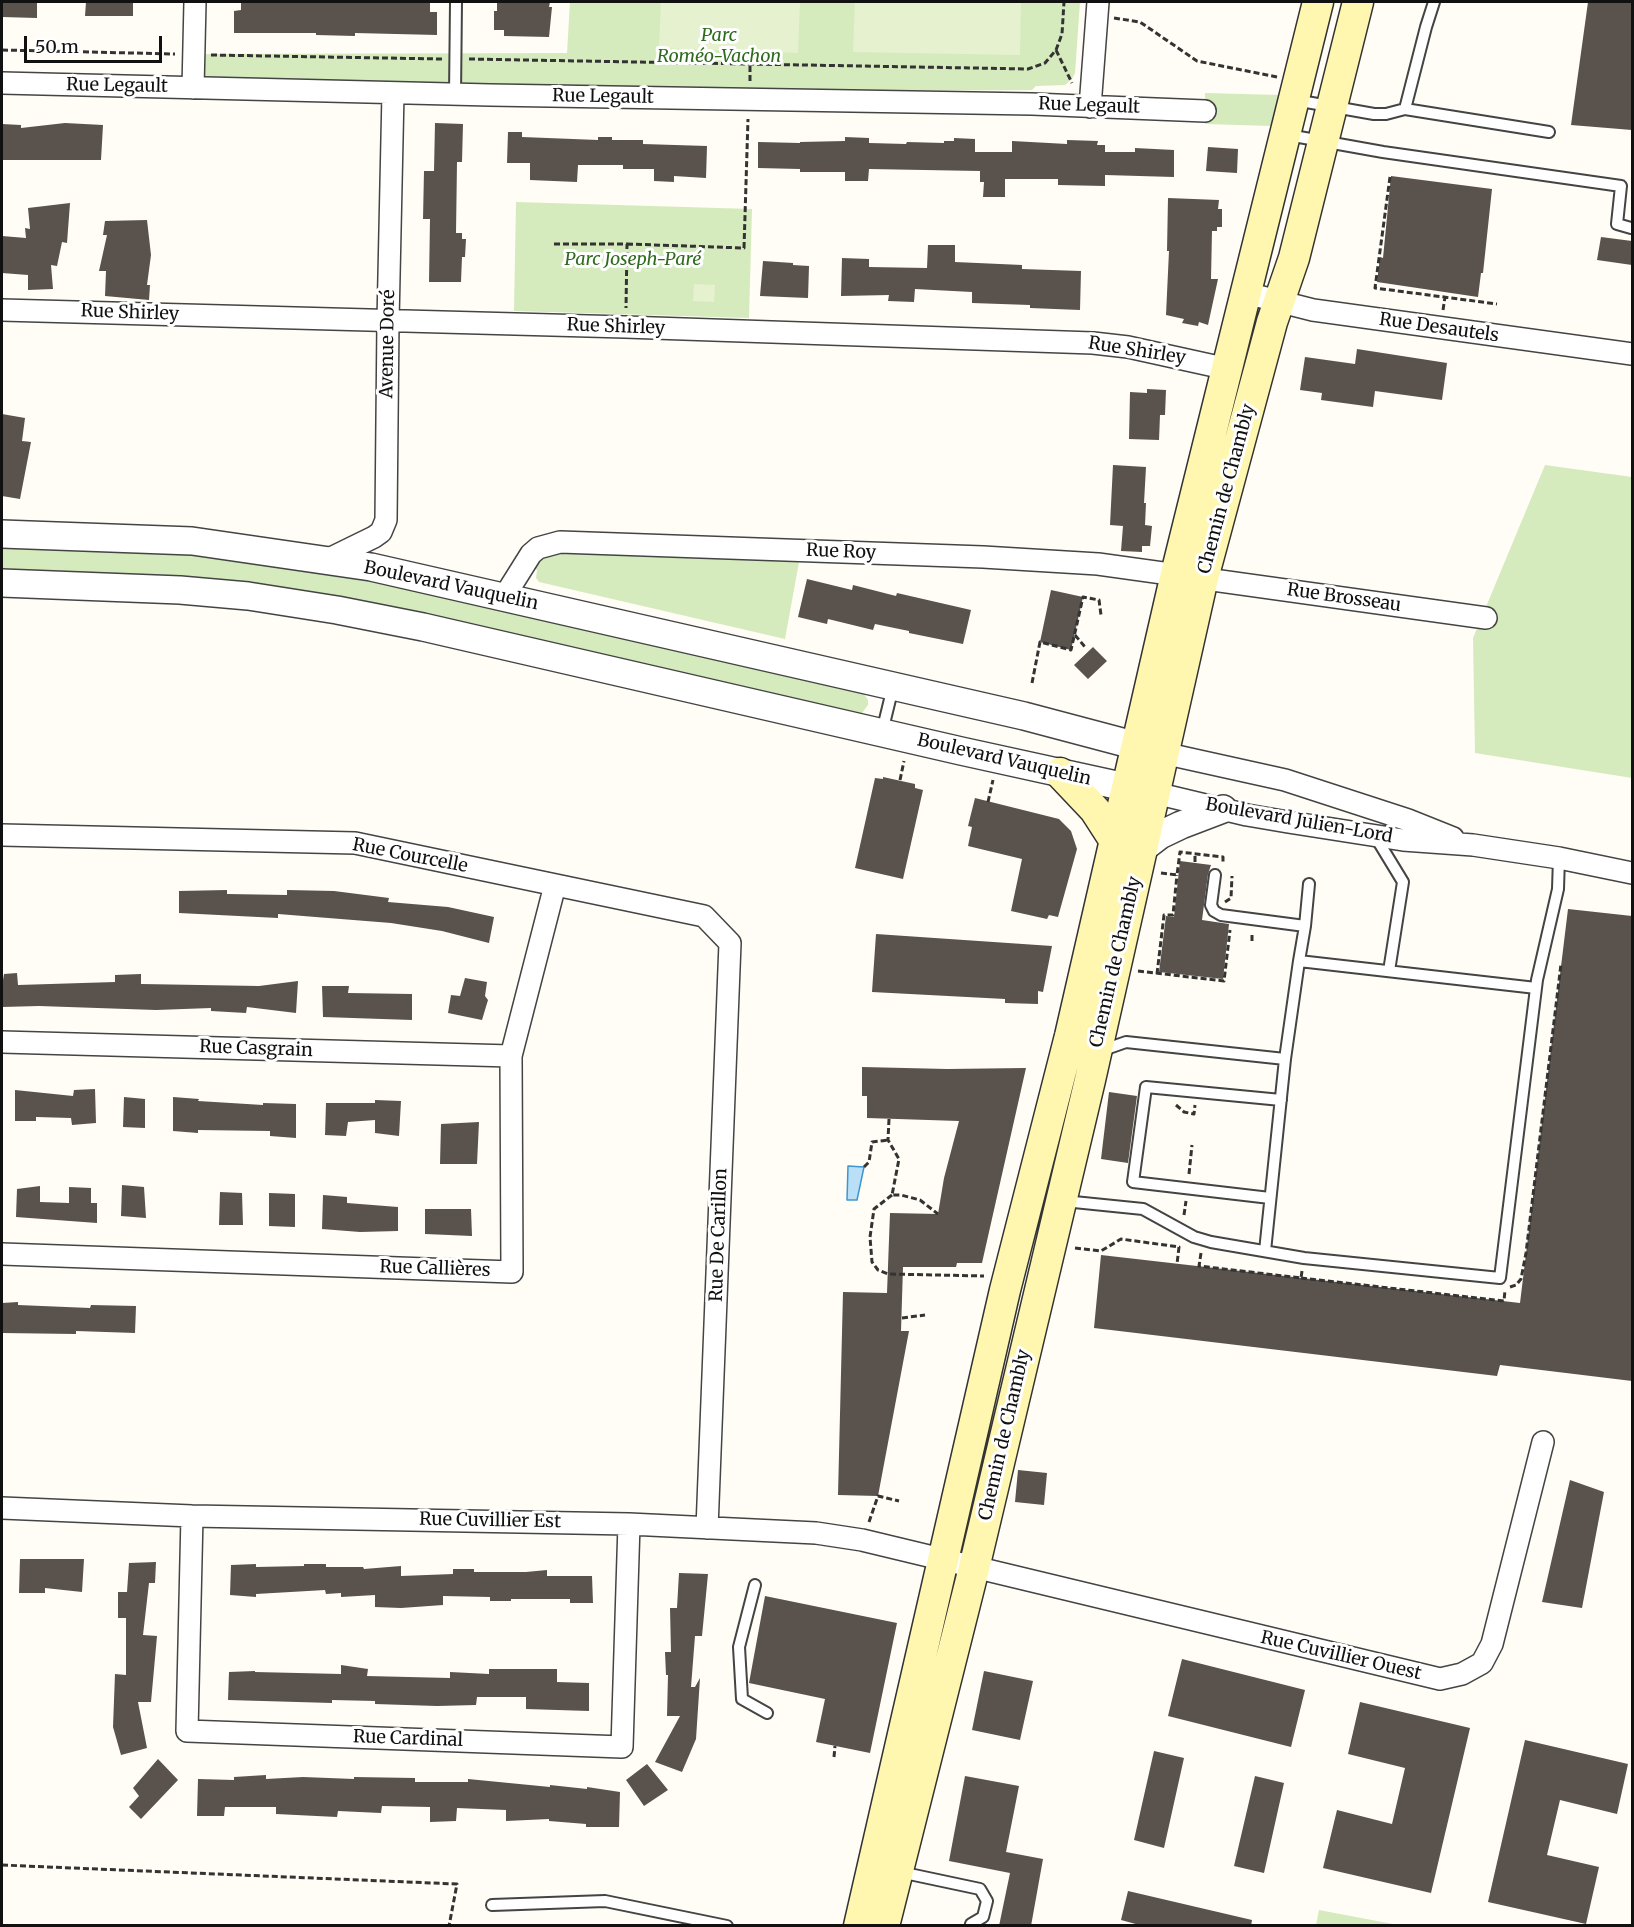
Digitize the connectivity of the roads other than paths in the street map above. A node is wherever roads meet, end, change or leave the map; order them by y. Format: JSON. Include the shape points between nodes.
{"nodes":[{"id":1,"x":195,"y":2,"type":"edge"},
{"id":2,"x":456,"y":2,"type":"edge"},
{"id":3,"x":1318,"y":2,"type":"edge"},
{"id":4,"x":1358,"y":2,"type":"edge"},
{"id":5,"x":1434,"y":2,"type":"edge"},
{"id":6,"x":1104,"y":9,"type":"edge"},
{"id":7,"x":2,"y":83,"type":"edge"},
{"id":8,"x":193,"y":88,"type":"junction"},
{"id":9,"x":1297,"y":91,"type":"junction"},
{"id":10,"x":393,"y":93,"type":"junction"},
{"id":11,"x":455,"y":94,"type":"junction"},
{"id":12,"x":1332,"y":106,"type":"junction"},
{"id":13,"x":1090,"y":107,"type":"junction"},
{"id":14,"x":1405,"y":109,"type":"junction"},
{"id":15,"x":1205,"y":111,"type":"dead end"},
{"id":16,"x":1549,"y":132,"type":"dead end"},
{"id":17,"x":1287,"y":134,"type":"junction"},
{"id":18,"x":1323,"y":142,"type":"junction"},
{"id":19,"x":1631,"y":228,"type":"dead end"},
{"id":20,"x":1246,"y":293,"type":"junction"},
{"id":21,"x":1279,"y":301,"type":"junction"},
{"id":22,"x":2,"y":310,"type":"edge"},
{"id":23,"x":388,"y":321,"type":"junction"},
{"id":24,"x":1632,"y":354,"type":"edge"},
{"id":25,"x":1228,"y":369,"type":"junction"},
{"id":26,"x":2,"y":534,"type":"edge"},
{"id":27,"x":327,"y":560,"type":"junction"},
{"id":28,"x":1189,"y":576,"type":"junction"},
{"id":29,"x":2,"y":583,"type":"edge"},
{"id":30,"x":504,"y":597,"type":"junction"},
{"id":31,"x":1486,"y":618,"type":"dead end"},
{"id":32,"x":893,"y":686,"type":"junction"},
{"id":33,"x":882,"y":732,"type":"junction"},
{"id":34,"x":1150,"y":749,"type":"junction"},
{"id":35,"x":1060,"y":773,"type":"junction"},
{"id":36,"x":1141,"y":790,"type":"junction"},
{"id":37,"x":1223,"y":809,"type":"junction"},
{"id":38,"x":2,"y":835,"type":"edge"},
{"id":39,"x":1375,"y":836,"type":"junction"},
{"id":40,"x":1129,"y":844,"type":"junction"},
{"id":41,"x":1473,"y":845,"type":"junction"},
{"id":42,"x":1559,"y":858,"type":"junction"},
{"id":43,"x":1632,"y":873,"type":"edge"},
{"id":44,"x":1215,"y":874,"type":"dead end"},
{"id":45,"x":1309,"y":884,"type":"dead end"},
{"id":46,"x":555,"y":885,"type":"junction"},
{"id":47,"x":1305,"y":926,"type":"junction"},
{"id":48,"x":730,"y":943,"type":"joint"},
{"id":49,"x":1299,"y":962,"type":"junction"},
{"id":50,"x":1389,"y":971,"type":"junction"},
{"id":51,"x":1536,"y":988,"type":"junction"},
{"id":52,"x":2,"y":1042,"type":"edge"},
{"id":53,"x":511,"y":1056,"type":"junction"},
{"id":54,"x":1094,"y":1058,"type":"junction"},
{"id":55,"x":1285,"y":1059,"type":"junction"},
{"id":56,"x":1281,"y":1100,"type":"junction"},
{"id":57,"x":1270,"y":1198,"type":"junction"},
{"id":58,"x":1061,"y":1201,"type":"junction"},
{"id":59,"x":1265,"y":1251,"type":"junction"},
{"id":60,"x":2,"y":1254,"type":"edge"},
{"id":61,"x":1544,"y":1442,"type":"dead end"},
{"id":62,"x":2,"y":1508,"type":"edge"},
{"id":63,"x":192,"y":1516,"type":"junction"},
{"id":64,"x":629,"y":1524,"type":"junction"},
{"id":65,"x":707,"y":1528,"type":"junction"},
{"id":66,"x":943,"y":1560,"type":"junction"},
{"id":67,"x":974,"y":1568,"type":"junction"},
{"id":68,"x":755,"y":1585,"type":"dead end"},
{"id":69,"x":768,"y":1713,"type":"dead end"},
{"id":70,"x":897,"y":1872,"type":"junction"},
{"id":71,"x":492,"y":1905,"type":"dead end"},
{"id":72,"x":971,"y":1924,"type":"edge"},
{"id":73,"x":727,"y":1926,"type":"edge"},
{"id":74,"x":860,"y":1926,"type":"edge"},
{"id":75,"x":884,"y":1926,"type":"edge"}],
"edges":[{"from":1,"to":8,"type":"street"},
{"from":2,"to":11,"type":"lane"},
{"from":3,"to":9,"type":"main road","name":"Chemin de Chambly"},
{"from":4,"to":12,"type":"main road","name":"Chemin de Chambly"},
{"from":5,"to":14,"type":"lane"},
{"from":6,"to":13,"type":"street"},
{"from":7,"to":8,"type":"street","name":"Rue Legault"},
{"from":8,"to":10,"type":"street","name":"Rue Legault"},
{"from":9,"to":12,"type":"lane"},
{"from":9,"to":17,"type":"main road","name":"Chemin de Chambly"},
{"from":10,"to":11,"type":"street","name":"Rue Legault"},
{"from":10,"to":23,"type":"street","name":"Avenue Doré"},
{"from":11,"to":13,"type":"street","name":"Rue Legault"},
{"from":12,"to":14,"type":"lane","via":[[1374,114]]},
{"from":12,"to":18,"type":"main road","name":"Chemin de Chambly"},
{"from":13,"to":15,"type":"street","name":"Rue Legault"},
{"from":14,"to":16,"type":"lane"},
{"from":17,"to":18,"type":"lane"},
{"from":17,"to":20,"type":"main road","name":"Chemin de Chambly"},
{"from":18,"to":19,"type":"lane","via":[[1621,186],[1617,224]]},
{"from":18,"to":21,"type":"main road","name":"Chemin de Chambly"},
{"from":20,"to":21,"type":"street","name":"Rue Desautels"},
{"from":20,"to":25,"type":"main road","name":"Chemin de Chambly"},
{"from":21,"to":24,"type":"street","name":"Rue Desautels","via":[[1313,310]]},
{"from":21,"to":28,"type":"main road","name":"Chemin de Chambly"},
{"from":22,"to":23,"type":"street","name":"Rue Shirley"},
{"from":23,"to":25,"type":"street","name":"Rue Shirley","via":[[1116,344]]},
{"from":23,"to":27,"type":"street","name":"Avenue Doré","via":[[385,526],[374,537]]},
{"from":25,"to":28,"type":"main road","name":"Chemin de Chambly"},
{"from":26,"to":27,"type":"street","name":"Boulevard Vauquelin","via":[[192,541]]},
{"from":27,"to":30,"type":"street","name":"Boulevard Vauquelin"},
{"from":28,"to":30,"type":"street","name":"Rue Roy","via":[[1098,564],[983,557],[560,542],[531,554]]},
{"from":28,"to":31,"type":"street","name":"Rue Brosseau"},
{"from":28,"to":34,"type":"main road","name":"Chemin de Chambly"},
{"from":29,"to":33,"type":"street","name":"Boulevard Vauquelin","via":[[180,590],[309,605],[423,627]]},
{"from":30,"to":32,"type":"street","name":"Boulevard Vauquelin"},
{"from":32,"to":33,"type":"lane"},
{"from":32,"to":34,"type":"street","name":"Boulevard Vauquelin"},
{"from":33,"to":35,"type":"street","name":"Boulevard Vauquelin"},
{"from":34,"to":36,"type":"main road","name":"Chemin de Chambly"},
{"from":34,"to":41,"type":"street","name":"Boulevard Julien-Lord","via":[[1285,780]]},
{"from":35,"to":36,"type":"street","name":"Boulevard Vauquelin"},
{"from":35,"to":40,"type":"main road"},
{"from":36,"to":37,"type":"street","name":"Boulevard Julien-Lord"},
{"from":36,"to":40,"type":"main road","name":"Chemin de Chambly"},
{"from":37,"to":39,"type":"street","name":"Boulevard Julien-Lord"},
{"from":37,"to":40,"type":"street"},
{"from":38,"to":46,"type":"street","name":"Rue Courcelle","via":[[355,843]]},
{"from":39,"to":41,"type":"street","name":"Boulevard Julien-Lord"},
{"from":39,"to":50,"type":"lane","via":[[1403,882]]},
{"from":40,"to":54,"type":"main road","name":"Chemin de Chambly"},
{"from":40,"to":66,"type":"main road","name":"Chemin de Chambly","via":[[1070,1036]]},
{"from":41,"to":42,"type":"street","name":"Boulevard Julien-Lord"},
{"from":42,"to":43,"type":"street","name":"Boulevard Julien-Lord"},
{"from":42,"to":51,"type":"lane","via":[[1558,888]]},
{"from":44,"to":47,"type":"lane","via":[[1211,905],[1221,915]]},
{"from":45,"to":47,"type":"lane"},
{"from":46,"to":48,"type":"street","name":"Rue Courcelle","via":[[704,916]]},
{"from":46,"to":53,"type":"street","name":"Rue Callières"},
{"from":47,"to":49,"type":"lane"},
{"from":48,"to":65,"type":"street","name":"Rue De Carillon"},
{"from":49,"to":50,"type":"lane"},
{"from":49,"to":55,"type":"lane"},
{"from":50,"to":51,"type":"lane"},
{"from":51,"to":59,"type":"lane","via":[[1500,1278]]},
{"from":52,"to":53,"type":"street","name":"Rue Casgrain"},
{"from":53,"to":60,"type":"street","name":"Rue Callières","via":[[512,1272]]},
{"from":54,"to":55,"type":"lane","via":[[1126,1042]]},
{"from":54,"to":58,"type":"main road","name":"Chemin de Chambly"},
{"from":55,"to":56,"type":"lane"},
{"from":56,"to":57,"type":"lane"},
{"from":56,"to":57,"type":"lane","via":[[1146,1087],[1133,1182]]},
{"from":57,"to":59,"type":"lane"},
{"from":58,"to":59,"type":"lane","via":[[1135,1207],[1194,1238]]},
{"from":58,"to":67,"type":"main road","name":"Chemin de Chambly"},
{"from":61,"to":67,"type":"street","name":"Rue Cuvillier Ouest","via":[[1492,1644],[1482,1663],[1462,1674],[1440,1679]]},
{"from":62,"to":63,"type":"street","name":"Rue Cuvillier Est"},
{"from":63,"to":64,"type":"street","name":"Rue Cuvillier Est"},
{"from":63,"to":64,"type":"street","name":"Rue Cardinal","via":[[187,1731],[622,1747]]},
{"from":64,"to":65,"type":"street","name":"Rue Cuvillier Est"},
{"from":65,"to":66,"type":"street","name":"Rue Cuvillier Est","via":[[816,1533]]},
{"from":66,"to":67,"type":"street","name":"Rue Cuvillier Est"},
{"from":66,"to":74,"type":"main road","name":"Chemin de Chambly"},
{"from":67,"to":70,"type":"main road","name":"Chemin de Chambly"},
{"from":68,"to":69,"type":"lane","via":[[739,1647],[742,1700]]},
{"from":70,"to":72,"type":"lane","via":[[980,1889],[987,1900],[983,1917]]},
{"from":70,"to":75,"type":"main road","name":"Chemin de Chambly"},
{"from":71,"to":73,"type":"lane","via":[[605,1900]]}]}
